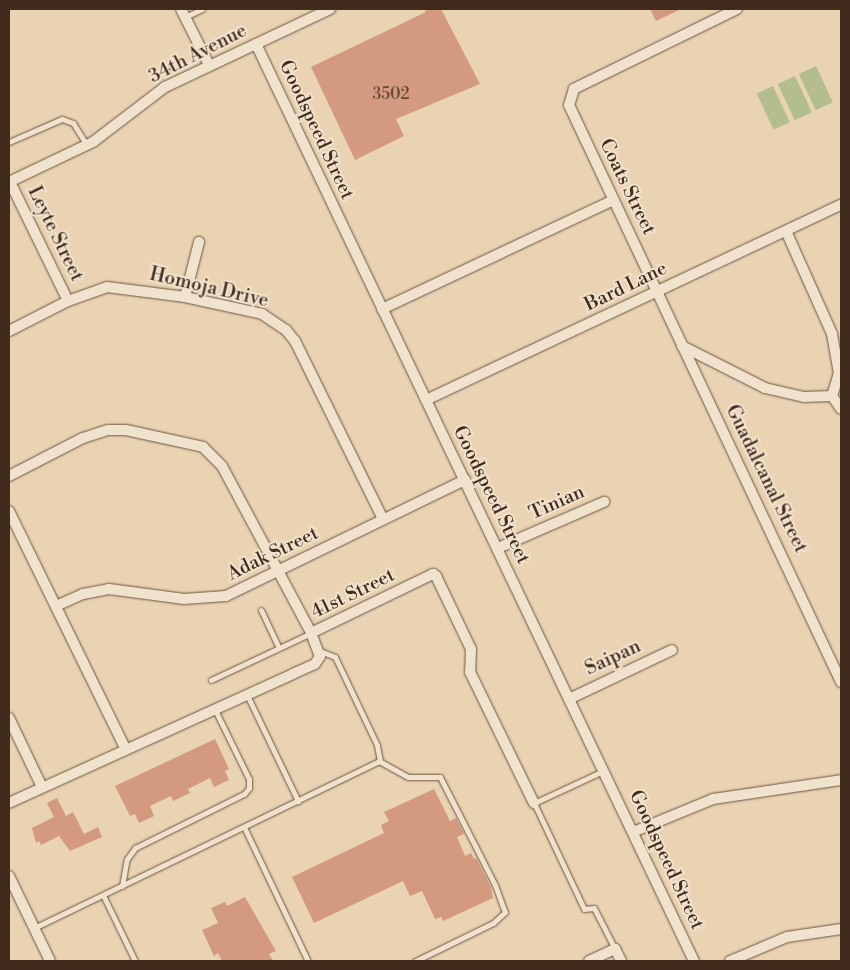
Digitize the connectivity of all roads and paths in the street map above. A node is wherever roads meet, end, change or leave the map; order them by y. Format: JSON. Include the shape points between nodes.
{"nodes":[{"id":1,"x":202,"y":9,"type":"edge"},
{"id":2,"x":330,"y":9,"type":"edge"},
{"id":3,"x":737,"y":9,"type":"edge"},
{"id":4,"x":183,"y":13,"type":"edge"},
{"id":5,"x":256,"y":44,"type":"junction"},
{"id":6,"x":209,"y":65,"type":"junction"},
{"id":7,"x":9,"y":142,"type":"edge"},
{"id":8,"x":87,"y":145,"type":"junction"},
{"id":9,"x":9,"y":182,"type":"edge"},
{"id":10,"x":614,"y":200,"type":"junction"},
{"id":11,"x":841,"y":205,"type":"edge"},
{"id":12,"x":786,"y":231,"type":"junction"},
{"id":13,"x":199,"y":242,"type":"dead end"},
{"id":14,"x":658,"y":292,"type":"junction"},
{"id":15,"x":185,"y":296,"type":"junction"},
{"id":16,"x":68,"y":301,"type":"junction"},
{"id":17,"x":382,"y":309,"type":"junction"},
{"id":18,"x":9,"y":331,"type":"edge"},
{"id":19,"x":682,"y":346,"type":"junction"},
{"id":20,"x":832,"y":396,"type":"junction"},
{"id":21,"x":426,"y":400,"type":"junction"},
{"id":22,"x":841,"y":409,"type":"edge"},
{"id":23,"x":9,"y":476,"type":"edge"},
{"id":24,"x":465,"y":480,"type":"junction"},
{"id":25,"x":604,"y":502,"type":"dead end"},
{"id":26,"x":9,"y":511,"type":"edge"},
{"id":27,"x":383,"y":519,"type":"junction"},
{"id":28,"x":498,"y":548,"type":"junction"},
{"id":29,"x":277,"y":573,"type":"junction"},
{"id":30,"x":56,"y":606,"type":"junction"},
{"id":31,"x":261,"y":610,"type":"dead end"},
{"id":32,"x":311,"y":633,"type":"junction"},
{"id":33,"x":278,"y":648,"type":"junction"},
{"id":34,"x":672,"y":650,"type":"dead end"},
{"id":35,"x":320,"y":651,"type":"junction"},
{"id":36,"x":840,"y":675,"type":"edge"},
{"id":37,"x":212,"y":680,"type":"dead end"},
{"id":38,"x":246,"y":694,"type":"junction"},
{"id":39,"x":569,"y":699,"type":"junction"},
{"id":40,"x":214,"y":709,"type":"junction"},
{"id":41,"x":9,"y":718,"type":"edge"},
{"id":42,"x":125,"y":748,"type":"junction"},
{"id":43,"x":380,"y":761,"type":"junction"},
{"id":44,"x":604,"y":771,"type":"junction"},
{"id":45,"x":841,"y":780,"type":"edge"},
{"id":46,"x":42,"y":787,"type":"junction"},
{"id":47,"x":298,"y":801,"type":"junction"},
{"id":48,"x":9,"y":803,"type":"edge"},
{"id":49,"x":534,"y":803,"type":"junction"},
{"id":50,"x":244,"y":827,"type":"junction"},
{"id":51,"x":633,"y":832,"type":"junction"},
{"id":52,"x":9,"y":876,"type":"edge"},
{"id":53,"x":122,"y":886,"type":"junction"},
{"id":54,"x":103,"y":895,"type":"junction"},
{"id":55,"x":34,"y":928,"type":"junction"},
{"id":56,"x":841,"y":929,"type":"edge"},
{"id":57,"x":615,"y":949,"type":"junction"},
{"id":58,"x":50,"y":961,"type":"edge"},
{"id":59,"x":135,"y":961,"type":"edge"},
{"id":60,"x":308,"y":961,"type":"edge"},
{"id":61,"x":415,"y":961,"type":"edge"},
{"id":62,"x":589,"y":961,"type":"edge"},
{"id":63,"x":621,"y":961,"type":"edge"},
{"id":64,"x":694,"y":961,"type":"edge"},
{"id":65,"x":730,"y":961,"type":"edge"}],
"edges":[{"from":1,"to":4,"type":"lane"},
{"from":2,"to":5,"type":"street","name":"34th Avenue"},
{"from":3,"to":10,"type":"street","name":"Coats Street","via":[[574,89],[570,96],[570,109]]},
{"from":4,"to":6,"type":"street"},
{"from":5,"to":6,"type":"street","name":"34th Avenue"},
{"from":5,"to":17,"type":"street","name":"Goodspeed Street"},
{"from":6,"to":8,"type":"street","name":"34th Avenue","via":[[151,96]]},
{"from":7,"to":8,"type":"lane","via":[[62,119],[73,123]]},
{"from":8,"to":9,"type":"street","name":"34th Avenue"},
{"from":9,"to":16,"type":"street","name":"Leyte Street"},
{"from":10,"to":14,"type":"street","name":"Coats Street"},
{"from":10,"to":17,"type":"street"},
{"from":11,"to":12,"type":"street","name":"Bard Lane"},
{"from":12,"to":14,"type":"street","name":"Bard Lane"},
{"from":12,"to":20,"type":"street","via":[[832,334],[839,373]]},
{"from":13,"to":15,"type":"street"},
{"from":14,"to":19,"type":"street","name":"Guadalcanal Street"},
{"from":14,"to":21,"type":"street","name":"Bard Lane"},
{"from":15,"to":16,"type":"street","name":"Homoja Drive","via":[[107,286]]},
{"from":15,"to":27,"type":"street","name":"Homoja Drive","via":[[262,314],[286,330],[298,347]]},
{"from":16,"to":18,"type":"street","name":"Homoja Drive"},
{"from":17,"to":21,"type":"street","name":"Goodspeed Street"},
{"from":19,"to":20,"type":"street","via":[[765,388],[804,396]]},
{"from":19,"to":36,"type":"street","name":"Guadalcanal Street"},
{"from":20,"to":22,"type":"street"},
{"from":21,"to":24,"type":"street","name":"Goodspeed Street"},
{"from":23,"to":29,"type":"street","via":[[83,438],[108,430],[126,430],[192,443],[211,452],[222,466]]},
{"from":24,"to":27,"type":"street","name":"Adak Street"},
{"from":24,"to":28,"type":"street","name":"Goodspeed Street"},
{"from":25,"to":28,"type":"street","name":"Tinian"},
{"from":26,"to":30,"type":"street"},
{"from":27,"to":29,"type":"street","name":"Adak Street"},
{"from":28,"to":39,"type":"street","name":"Goodspeed Street"},
{"from":29,"to":30,"type":"street","name":"Adak Street","via":[[238,593],[214,599],[184,599],[109,589],[83,594]]},
{"from":29,"to":32,"type":"street"},
{"from":30,"to":42,"type":"street"},
{"from":31,"to":33,"type":"lane"},
{"from":32,"to":33,"type":"lane"},
{"from":32,"to":35,"type":"street","name":"41st Street"},
{"from":32,"to":49,"type":"street","name":"41st Street","via":[[436,576],[471,649],[470,672]]},
{"from":33,"to":37,"type":"lane"},
{"from":34,"to":39,"type":"street","name":"Saipan"},
{"from":35,"to":38,"type":"street","name":"41st Street","via":[[315,664]]},
{"from":35,"to":43,"type":"lane","via":[[335,657],[377,745]]},
{"from":38,"to":40,"type":"street","name":"41st Street"},
{"from":38,"to":47,"type":"lane"},
{"from":39,"to":44,"type":"street","name":"Goodspeed Street"},
{"from":40,"to":42,"type":"street","name":"41st Street"},
{"from":40,"to":53,"type":"lane","via":[[249,779],[249,788],[244,794],[134,848],[123,872]]},
{"from":41,"to":46,"type":"street"},
{"from":42,"to":46,"type":"street","name":"41st Street"},
{"from":43,"to":47,"type":"lane"},
{"from":43,"to":61,"type":"lane","via":[[408,777],[440,777],[495,885],[504,912],[492,923]]},
{"from":44,"to":49,"type":"lane"},
{"from":44,"to":51,"type":"street","name":"Goodspeed Street"},
{"from":45,"to":51,"type":"street","via":[[732,794]]},
{"from":46,"to":48,"type":"street","name":"41st Street"},
{"from":47,"to":50,"type":"lane"},
{"from":49,"to":57,"type":"lane","via":[[584,909],[594,908]]},
{"from":50,"to":53,"type":"lane"},
{"from":50,"to":60,"type":"lane"},
{"from":51,"to":64,"type":"street","name":"Goodspeed Street"},
{"from":52,"to":55,"type":"street"},
{"from":53,"to":54,"type":"lane"},
{"from":54,"to":55,"type":"lane"},
{"from":54,"to":59,"type":"lane"},
{"from":55,"to":58,"type":"street"},
{"from":56,"to":65,"type":"street","via":[[787,937]]},
{"from":57,"to":62,"type":"street"},
{"from":57,"to":63,"type":"street"}]}
